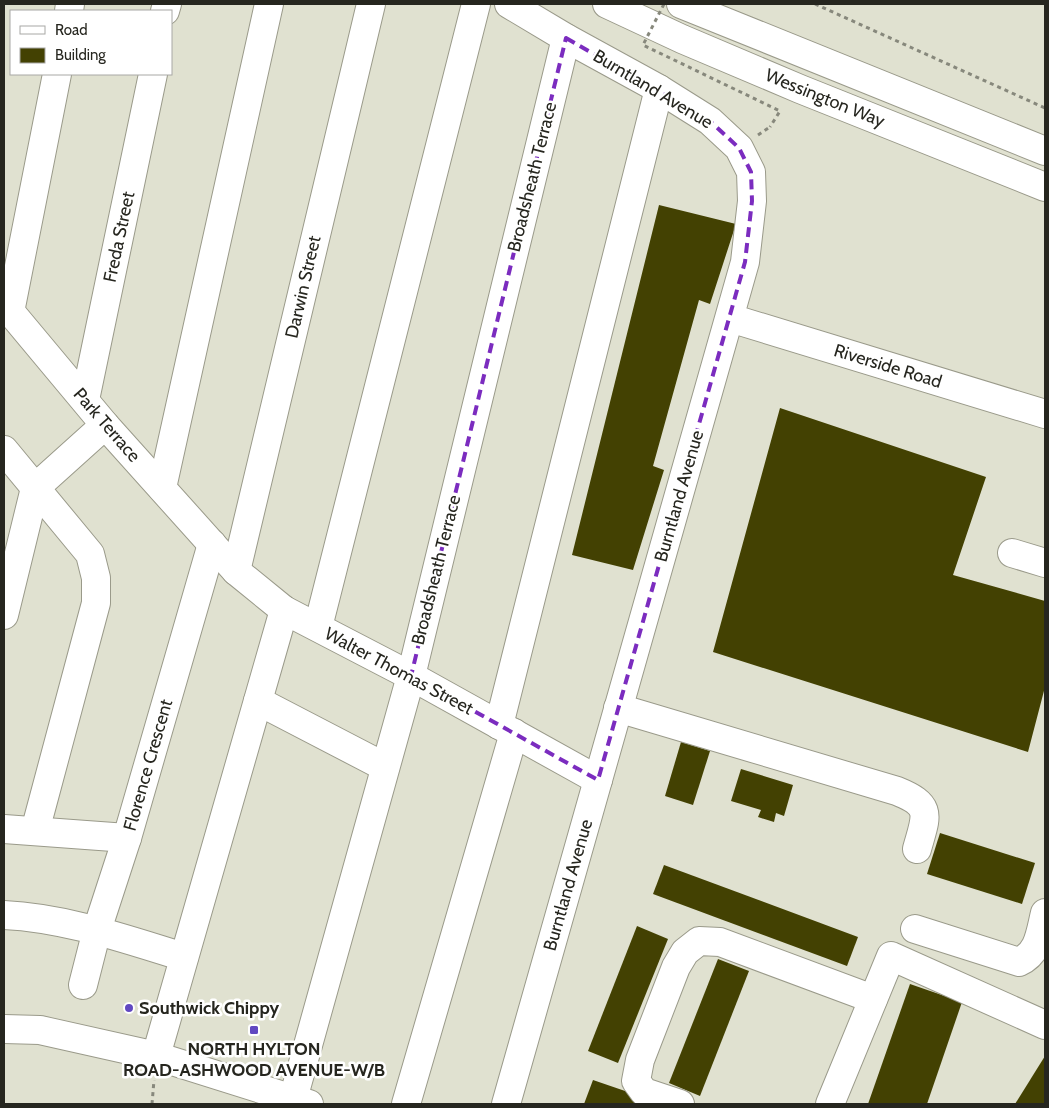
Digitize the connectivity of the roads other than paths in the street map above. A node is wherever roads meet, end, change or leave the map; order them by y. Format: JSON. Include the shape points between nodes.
{"nodes":[{"id":1,"x":269,"y":4,"type":"edge"},
{"id":2,"x":371,"y":4,"type":"edge"},
{"id":3,"x":476,"y":4,"type":"edge"},
{"id":4,"x":509,"y":4,"type":"edge"},
{"id":5,"x":607,"y":4,"type":"edge"},
{"id":6,"x":696,"y":7,"type":"edge"},
{"id":7,"x":566,"y":38,"type":"junction"},
{"id":8,"x":57,"y":75,"type":"edge"},
{"id":9,"x":153,"y":75,"type":"edge"},
{"id":10,"x":659,"y":89,"type":"junction"},
{"id":11,"x":1045,"y":151,"type":"edge"},
{"id":12,"x":1045,"y":187,"type":"edge"},
{"id":13,"x":7,"y":308,"type":"edge"},
{"id":14,"x":730,"y":318,"type":"junction"},
{"id":15,"x":85,"y":400,"type":"junction"},
{"id":16,"x":1045,"y":414,"type":"edge"},
{"id":17,"x":104,"y":425,"type":"junction"},
{"id":18,"x":4,"y":450,"type":"edge"},
{"id":19,"x":34,"y":488,"type":"junction"},
{"id":20,"x":162,"y":488,"type":"junction"},
{"id":21,"x":212,"y":544,"type":"junction"},
{"id":22,"x":1012,"y":553,"type":"dead end"},
{"id":23,"x":1045,"y":564,"type":"edge"},
{"id":24,"x":236,"y":571,"type":"junction"},
{"id":25,"x":284,"y":610,"type":"junction"},
{"id":26,"x":4,"y":616,"type":"edge"},
{"id":27,"x":318,"y":627,"type":"junction"},
{"id":28,"x":411,"y":676,"type":"junction"},
{"id":29,"x":258,"y":701,"type":"junction"},
{"id":30,"x":618,"y":708,"type":"junction"},
{"id":31,"x":506,"y":729,"type":"junction"},
{"id":32,"x":385,"y":767,"type":"junction"},
{"id":33,"x":598,"y":780,"type":"junction"},
{"id":34,"x":4,"y":829,"type":"edge"},
{"id":35,"x":35,"y":831,"type":"junction"},
{"id":36,"x":127,"y":838,"type":"junction"},
{"id":37,"x":917,"y":849,"type":"dead end"},
{"id":38,"x":1045,"y":913,"type":"edge"},
{"id":39,"x":4,"y":915,"type":"edge"},
{"id":40,"x":915,"y":929,"type":"dead end"},
{"id":41,"x":97,"y":930,"type":"junction"},
{"id":42,"x":184,"y":957,"type":"junction"},
{"id":43,"x":83,"y":985,"type":"dead end"},
{"id":44,"x":873,"y":999,"type":"junction"},
{"id":45,"x":1045,"y":1025,"type":"edge"},
{"id":46,"x":4,"y":1029,"type":"edge"},
{"id":47,"x":156,"y":1056,"type":"junction"},
{"id":48,"x":301,"y":1102,"type":"edge"},
{"id":49,"x":406,"y":1104,"type":"edge"},
{"id":50,"x":506,"y":1104,"type":"edge"},
{"id":51,"x":680,"y":1104,"type":"edge"},
{"id":52,"x":830,"y":1104,"type":"edge"}],
"edges":[{"from":1,"to":20,"type":"street"},
{"from":2,"to":24,"type":"street","name":"Darwin Street"},
{"from":3,"to":27,"type":"street"},
{"from":4,"to":7,"type":"street","name":"Burntland Avenue"},
{"from":5,"to":12,"type":"street","name":"Wessington Way","via":[[682,39]]},
{"from":6,"to":11,"type":"street","name":"Wessington Way"},
{"from":7,"to":10,"type":"street","name":"Burntland Avenue"},
{"from":7,"to":28,"type":"street","name":"Broadsheath Terrace"},
{"from":8,"to":13,"type":"street"},
{"from":9,"to":15,"type":"street","name":"Freda Street"},
{"from":10,"to":14,"type":"street","name":"Burntland Avenue","via":[[710,121],[739,148],[751,172],[752,201],[745,262]]},
{"from":10,"to":31,"type":"street"},
{"from":13,"to":15,"type":"street","name":"Park Terrace"},
{"from":14,"to":16,"type":"street","name":"Riverside Road"},
{"from":14,"to":30,"type":"street","name":"Burntland Avenue"},
{"from":15,"to":17,"type":"street","name":"Park Terrace"},
{"from":17,"to":19,"type":"street"},
{"from":17,"to":20,"type":"street","name":"Park Terrace"},
{"from":18,"to":19,"type":"street"},
{"from":19,"to":26,"type":"street"},
{"from":19,"to":35,"type":"street","via":[[90,554],[96,578],[96,603]]},
{"from":20,"to":21,"type":"street","name":"Park Terrace"},
{"from":21,"to":24,"type":"street","name":"Walter Thomas Street"},
{"from":21,"to":36,"type":"street","name":"Florence Crescent"},
{"from":22,"to":23,"type":"street"},
{"from":24,"to":25,"type":"street","name":"Walter Thomas Street"},
{"from":25,"to":27,"type":"street","name":"Walter Thomas Street"},
{"from":25,"to":29,"type":"street"},
{"from":27,"to":28,"type":"street","name":"Walter Thomas Street"},
{"from":28,"to":31,"type":"street","name":"Walter Thomas Street"},
{"from":28,"to":32,"type":"street","name":"Broadsheath Terrace"},
{"from":29,"to":32,"type":"street"},
{"from":29,"to":42,"type":"street"},
{"from":30,"to":33,"type":"street","name":"Burntland Avenue"},
{"from":30,"to":37,"type":"street","via":[[913,797],[922,806],[925,817]]},
{"from":31,"to":33,"type":"street","name":"Walter Thomas Street"},
{"from":31,"to":49,"type":"street"},
{"from":32,"to":48,"type":"street","name":"Broadsheath Terrace"},
{"from":33,"to":50,"type":"street","name":"Burntland Avenue"},
{"from":34,"to":35,"type":"street"},
{"from":35,"to":36,"type":"street"},
{"from":36,"to":41,"type":"street","name":"Florence Crescent"},
{"from":38,"to":40,"type":"street","via":[[1035,950],[1029,958],[1019,962]]},
{"from":39,"to":41,"type":"street"},
{"from":41,"to":42,"type":"street"},
{"from":41,"to":43,"type":"street","name":"Florence Crescent"},
{"from":42,"to":47,"type":"street"},
{"from":44,"to":45,"type":"street","via":[[891,956]]},
{"from":44,"to":51,"type":"street","via":[[720,942],[699,941],[685,952],[676,967],[640,1060],[636,1081],[644,1092]]},
{"from":44,"to":52,"type":"street"},
{"from":46,"to":47,"type":"street","via":[[40,1030]]},
{"from":47,"to":48,"type":"street"}]}
